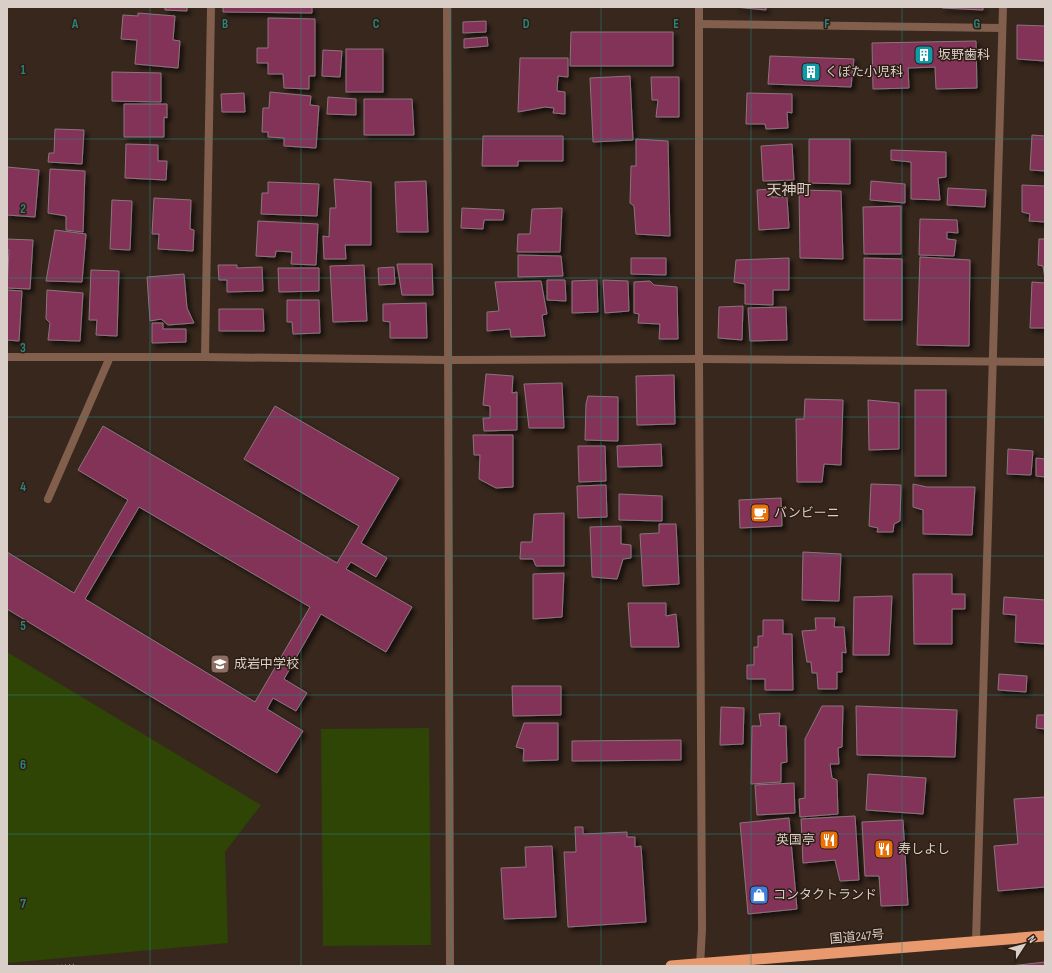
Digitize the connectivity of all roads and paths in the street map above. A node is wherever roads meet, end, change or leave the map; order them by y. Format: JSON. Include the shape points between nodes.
{"nodes":[{"id":1,"x":211,"y":7,"type":"edge"},
{"id":2,"x":447,"y":7,"type":"edge"},
{"id":3,"x":699,"y":7,"type":"edge"},
{"id":4,"x":1003,"y":7,"type":"edge"},
{"id":5,"x":699,"y":24,"type":"junction"},
{"id":6,"x":1002,"y":28,"type":"junction"},
{"id":7,"x":7,"y":357,"type":"edge"},
{"id":8,"x":110,"y":357,"type":"junction"},
{"id":9,"x":205,"y":357,"type":"junction"},
{"id":10,"x":699,"y":359,"type":"junction"},
{"id":11,"x":447,"y":360,"type":"junction"},
{"id":12,"x":994,"y":362,"type":"junction"},
{"id":13,"x":1045,"y":362,"type":"edge"},
{"id":14,"x":48,"y":499,"type":"dead end"},
{"id":15,"x":1045,"y":936,"type":"edge"},
{"id":16,"x":976,"y":941,"type":"junction"},
{"id":17,"x":75,"y":965,"type":"edge"},
{"id":18,"x":700,"y":965,"type":"edge"},
{"id":19,"x":56,"y":966,"type":"edge"},
{"id":20,"x":450,"y":966,"type":"edge"},
{"id":21,"x":671,"y":966,"type":"edge"}],
"edges":[{"from":1,"to":9,"type":"street"},
{"from":2,"to":11,"type":"street"},
{"from":3,"to":5,"type":"street"},
{"from":4,"to":6,"type":"street"},
{"from":5,"to":6,"type":"street"},
{"from":5,"to":10,"type":"street"},
{"from":6,"to":12,"type":"street"},
{"from":7,"to":8,"type":"street"},
{"from":8,"to":9,"type":"street"},
{"from":8,"to":14,"type":"street"},
{"from":9,"to":11,"type":"street"},
{"from":10,"to":11,"type":"street"},
{"from":10,"to":12,"type":"street"},
{"from":10,"to":18,"type":"street","via":[[702,921]]},
{"from":11,"to":20,"type":"street"},
{"from":12,"to":13,"type":"street"},
{"from":12,"to":16,"type":"street"},
{"from":15,"to":16,"type":"highway","name":"国道247号"},
{"from":16,"to":18,"type":"highway","name":"国道247号"},
{"from":17,"to":19,"type":"path"},
{"from":18,"to":21,"type":"highway","name":"国道247号"}]}
